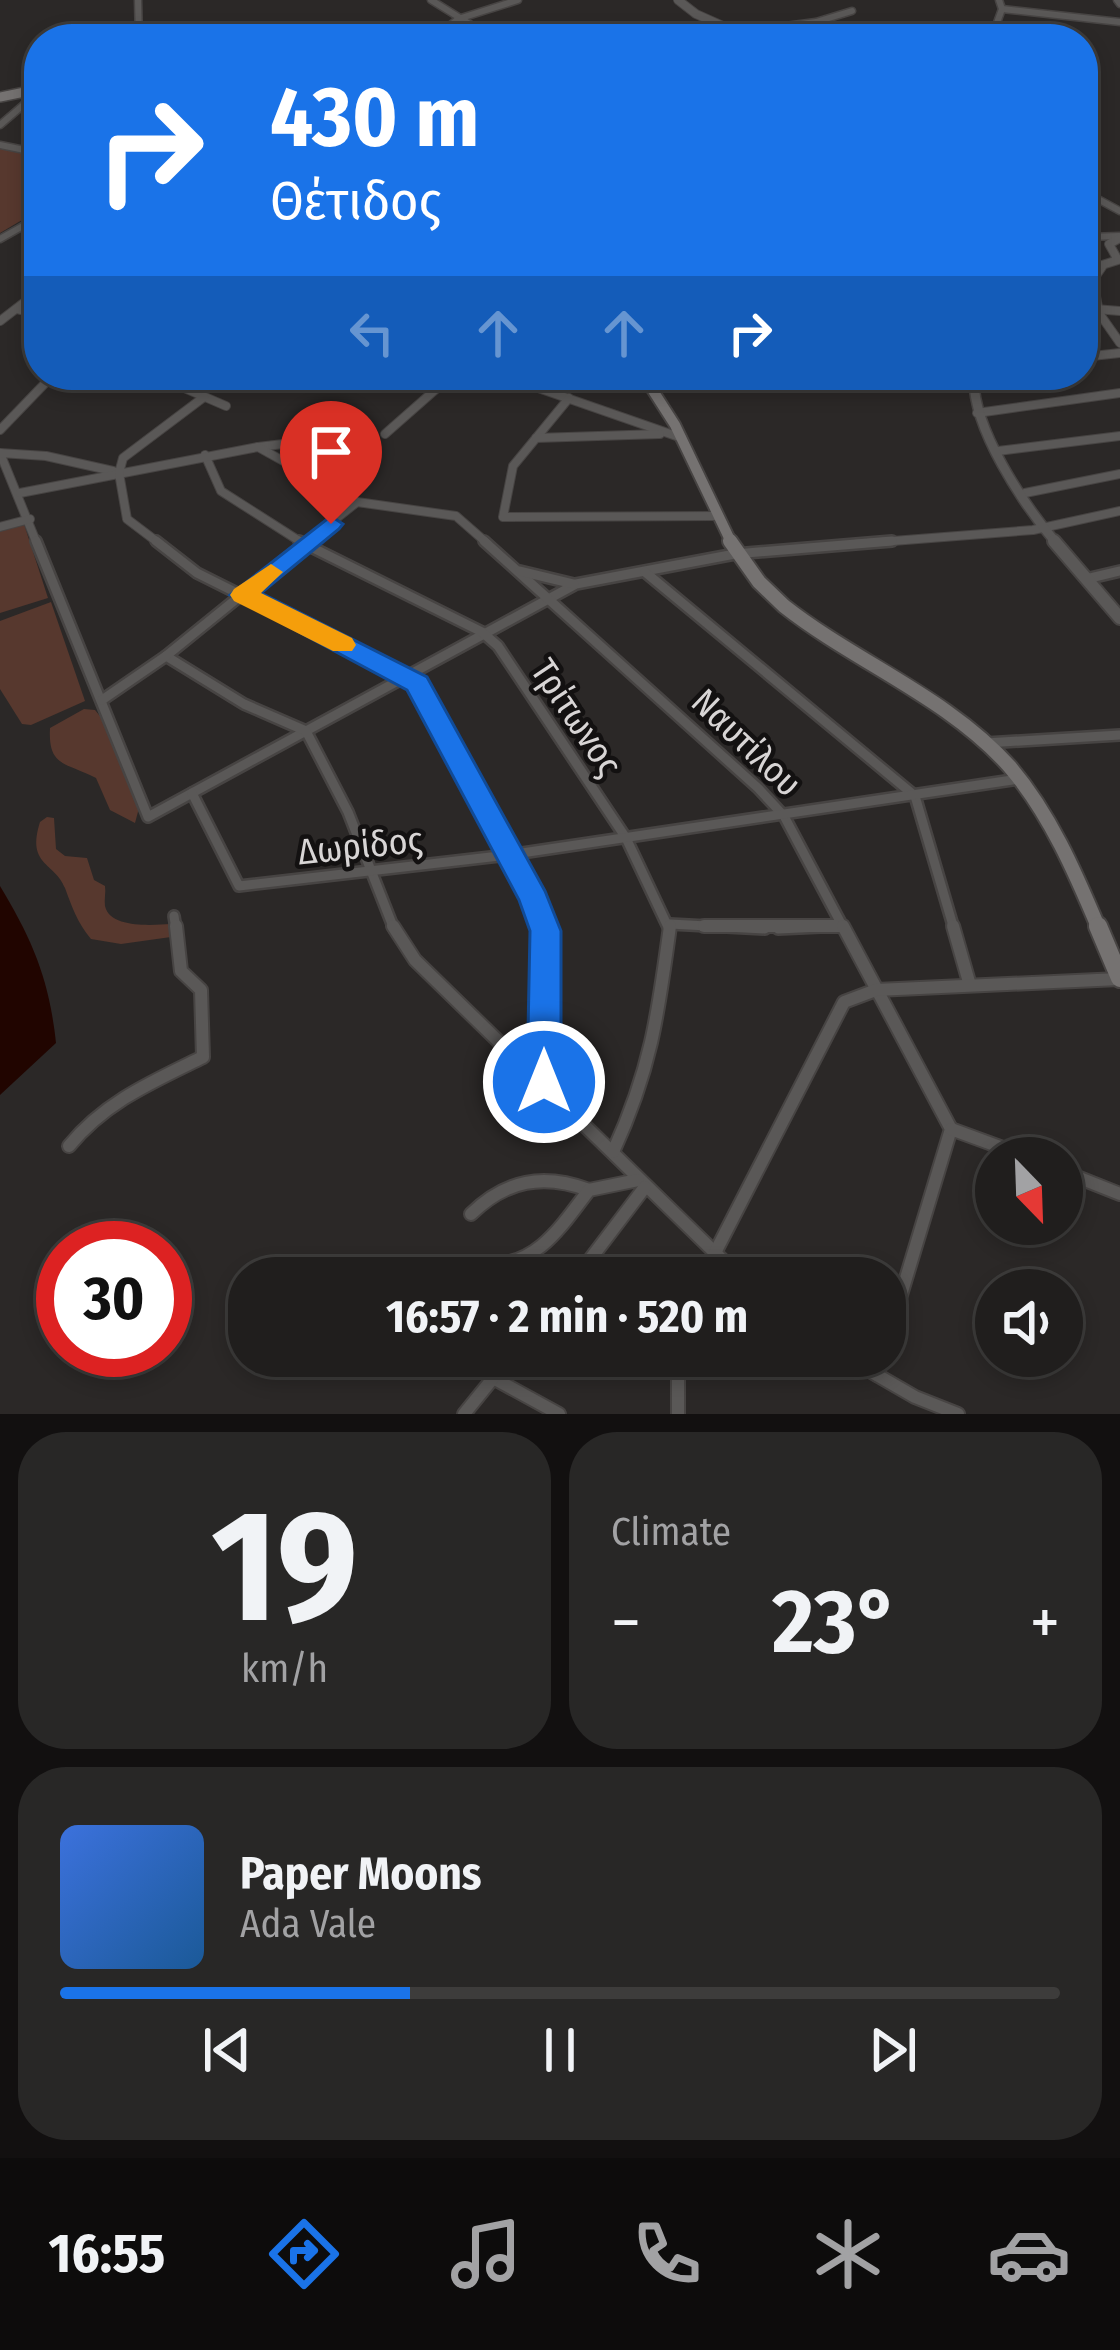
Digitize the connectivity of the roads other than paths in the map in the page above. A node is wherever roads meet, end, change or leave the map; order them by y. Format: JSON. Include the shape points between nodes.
{"nodes":[{"id":1,"x":431,"y":0,"type":"edge"},
{"id":2,"x":518,"y":0,"type":"edge"},
{"id":3,"x":678,"y":0,"type":"edge"},
{"id":4,"x":999,"y":0,"type":"edge"},
{"id":5,"x":1001,"y":9,"type":"junction"},
{"id":6,"x":852,"y":10,"type":"dead end"},
{"id":7,"x":458,"y":19,"type":"junction"},
{"id":8,"x":1120,"y":22,"type":"edge"},
{"id":9,"x":452,"y":24,"type":"edge"},
{"id":10,"x":467,"y":24,"type":"edge"},
{"id":11,"x":719,"y":24,"type":"edge"},
{"id":12,"x":801,"y":24,"type":"edge"},
{"id":13,"x":996,"y":24,"type":"edge"},
{"id":14,"x":24,"y":104,"type":"edge"},
{"id":15,"x":0,"y":125,"type":"edge"},
{"id":16,"x":1120,"y":237,"type":"edge"},
{"id":17,"x":1119,"y":261,"type":"edge"},
{"id":18,"x":1102,"y":267,"type":"junction"},
{"id":19,"x":1098,"y":268,"type":"edge"},
{"id":20,"x":1098,"y":273,"type":"edge"},
{"id":21,"x":24,"y":303,"type":"edge"},
{"id":22,"x":17,"y":309,"type":"junction"},
{"id":23,"x":1098,"y":310,"type":"edge"},
{"id":24,"x":24,"y":311,"type":"edge"},
{"id":25,"x":0,"y":321,"type":"edge"},
{"id":26,"x":1120,"y":343,"type":"edge"},
{"id":27,"x":39,"y":390,"type":"edge"},
{"id":28,"x":188,"y":390,"type":"edge"},
{"id":29,"x":435,"y":390,"type":"edge"},
{"id":30,"x":545,"y":390,"type":"edge"},
{"id":31,"x":656,"y":390,"type":"edge"},
{"id":32,"x":975,"y":390,"type":"edge"},
{"id":33,"x":1120,"y":393,"type":"edge"},
{"id":34,"x":204,"y":397,"type":"junction"},
{"id":35,"x":569,"y":398,"type":"junction"},
{"id":36,"x":226,"y":406,"type":"dead end"},
{"id":37,"x":977,"y":412,"type":"junction"},
{"id":38,"x":0,"y":430,"type":"edge"},
{"id":39,"x":665,"y":433,"type":"junction"},
{"id":40,"x":386,"y":434,"type":"dead end"},
{"id":41,"x":1120,"y":436,"type":"edge"},
{"id":42,"x":536,"y":438,"type":"junction"},
{"id":43,"x":682,"y":439,"type":"junction"},
{"id":44,"x":254,"y":447,"type":"junction"},
{"id":45,"x":998,"y":451,"type":"junction"},
{"id":46,"x":0,"y":453,"type":"edge"},
{"id":47,"x":205,"y":455,"type":"junction"},
{"id":48,"x":350,"y":456,"type":"dead end"},
{"id":49,"x":118,"y":473,"type":"junction"},
{"id":50,"x":1120,"y":474,"type":"edge"},
{"id":51,"x":20,"y":493,"type":"junction"},
{"id":52,"x":1025,"y":493,"type":"junction"},
{"id":53,"x":357,"y":502,"type":"junction"},
{"id":54,"x":1120,"y":511,"type":"edge"},
{"id":55,"x":718,"y":516,"type":"junction"},
{"id":56,"x":30,"y":519,"type":"junction"},
{"id":57,"x":0,"y":527,"type":"edge"},
{"id":58,"x":1043,"y":528,"type":"junction"},
{"id":59,"x":305,"y":545,"type":"junction"},
{"id":60,"x":735,"y":554,"type":"junction"},
{"id":61,"x":515,"y":570,"type":"junction"},
{"id":62,"x":646,"y":572,"type":"junction"},
{"id":63,"x":1120,"y":572,"type":"edge"},
{"id":64,"x":1086,"y":579,"type":"junction"},
{"id":65,"x":576,"y":584,"type":"junction"},
{"id":66,"x":243,"y":595,"type":"junction"},
{"id":67,"x":549,"y":599,"type":"junction"},
{"id":68,"x":1120,"y":618,"type":"edge"},
{"id":69,"x":482,"y":632,"type":"junction"},
{"id":70,"x":166,"y":656,"type":"junction"},
{"id":71,"x":409,"y":676,"type":"junction"},
{"id":72,"x":102,"y":700,"type":"junction"},
{"id":73,"x":306,"y":731,"type":"junction"},
{"id":74,"x":1120,"y":735,"type":"edge"},
{"id":75,"x":986,"y":743,"type":"junction"},
{"id":76,"x":1019,"y":779,"type":"junction"},
{"id":77,"x":192,"y":793,"type":"junction"},
{"id":78,"x":915,"y":796,"type":"junction"},
{"id":79,"x":784,"y":816,"type":"junction"},
{"id":80,"x":626,"y":838,"type":"junction"},
{"id":81,"x":508,"y":855,"type":"junction"},
{"id":82,"x":375,"y":872,"type":"junction"},
{"id":83,"x":174,"y":916,"type":"dead end"},
{"id":84,"x":670,"y":924,"type":"junction"},
{"id":85,"x":842,"y":926,"type":"junction"},
{"id":86,"x":1120,"y":978,"type":"edge"},
{"id":87,"x":969,"y":982,"type":"junction"},
{"id":88,"x":876,"y":990,"type":"junction"},
{"id":89,"x":544,"y":1082,"type":"junction"},
{"id":90,"x":951,"y":1129,"type":"junction"},
{"id":91,"x":975,"y":1138,"type":"edge"},
{"id":92,"x":69,"y":1146,"type":"dead end"},
{"id":93,"x":613,"y":1153,"type":"junction"},
{"id":94,"x":1083,"y":1179,"type":"edge"},
{"id":95,"x":642,"y":1183,"type":"junction"},
{"id":96,"x":589,"y":1190,"type":"junction"},
{"id":97,"x":1120,"y":1194,"type":"edge"},
{"id":98,"x":471,"y":1214,"type":"dead end"},
{"id":99,"x":715,"y":1251,"type":"junction"},
{"id":100,"x":521,"y":1257,"type":"edge"},
{"id":101,"x":591,"y":1257,"type":"edge"},
{"id":102,"x":712,"y":1257,"type":"edge"},
{"id":103,"x":721,"y":1257,"type":"edge"},
{"id":104,"x":906,"y":1279,"type":"edge"},
{"id":105,"x":678,"y":1377,"type":"edge"},
{"id":106,"x":879,"y":1377,"type":"edge"},
{"id":107,"x":493,"y":1378,"type":"joint"},
{"id":108,"x":464,"y":1414,"type":"edge"},
{"id":109,"x":560,"y":1414,"type":"edge"},
{"id":110,"x":678,"y":1414,"type":"edge"},
{"id":111,"x":958,"y":1414,"type":"edge"}],
"edges":[{"from":1,"to":7,"type":"street"},
{"from":2,"to":7,"type":"street"},
{"from":3,"to":11,"type":"street"},
{"from":4,"to":5,"type":"street"},
{"from":5,"to":8,"type":"street"},
{"from":5,"to":13,"type":"street"},
{"from":6,"to":12,"type":"street"},
{"from":7,"to":9,"type":"street"},
{"from":7,"to":10,"type":"street"},
{"from":14,"to":15,"type":"street"},
{"from":16,"to":17,"type":"street","via":[[1109,244]]},
{"from":17,"to":18,"type":"street"},
{"from":18,"to":19,"type":"street"},
{"from":18,"to":20,"type":"street"},
{"from":21,"to":22,"type":"street"},
{"from":22,"to":24,"type":"street"},
{"from":22,"to":25,"type":"street"},
{"from":23,"to":26,"type":"street"},
{"from":27,"to":38,"type":"street"},
{"from":28,"to":34,"type":"street"},
{"from":29,"to":40,"type":"street"},
{"from":30,"to":35,"type":"street"},
{"from":31,"to":43,"type":"main road"},
{"from":32,"to":37,"type":"street"},
{"from":33,"to":37,"type":"street"},
{"from":34,"to":36,"type":"street"},
{"from":34,"to":49,"type":"street","via":[[125,457]]},
{"from":35,"to":39,"type":"street"},
{"from":35,"to":42,"type":"street"},
{"from":37,"to":45,"type":"street"},
{"from":39,"to":42,"type":"street"},
{"from":39,"to":43,"type":"street"},
{"from":41,"to":45,"type":"street"},
{"from":42,"to":55,"type":"street","via":[[513,467],[505,518]]},
{"from":43,"to":55,"type":"main road"},
{"from":44,"to":47,"type":"street"},
{"from":44,"to":48,"type":"street","via":[[283,443]]},
{"from":44,"to":53,"type":"street","name":"Ναυτίλου"},
{"from":45,"to":52,"type":"street"},
{"from":46,"to":49,"type":"street"},
{"from":46,"to":51,"type":"street"},
{"from":47,"to":49,"type":"street"},
{"from":47,"to":59,"type":"street","name":"Τρίτωνος","via":[[221,491]]},
{"from":49,"to":51,"type":"street"},
{"from":49,"to":66,"type":"street","via":[[129,522],[197,573]]},
{"from":50,"to":52,"type":"street"},
{"from":51,"to":56,"type":"street"},
{"from":52,"to":58,"type":"street"},
{"from":53,"to":59,"type":"street"},
{"from":53,"to":61,"type":"street","name":"Ναυτίλου","via":[[450,513]]},
{"from":54,"to":58,"type":"street"},
{"from":55,"to":60,"type":"main road"},
{"from":56,"to":57,"type":"street"},
{"from":56,"to":72,"type":"street"},
{"from":58,"to":60,"type":"street"},
{"from":58,"to":64,"type":"street"},
{"from":59,"to":66,"type":"street"},
{"from":59,"to":69,"type":"street","name":"Τρίτωνος"},
{"from":60,"to":62,"type":"street"},
{"from":60,"to":75,"type":"main road","via":[[798,618]]},
{"from":61,"to":65,"type":"street"},
{"from":61,"to":67,"type":"street","name":"Ναυτίλου"},
{"from":62,"to":65,"type":"street"},
{"from":62,"to":78,"type":"street"},
{"from":63,"to":64,"type":"street"},
{"from":64,"to":68,"type":"street"},
{"from":65,"to":67,"type":"street"},
{"from":66,"to":70,"type":"street"},
{"from":66,"to":71,"type":"street"},
{"from":67,"to":69,"type":"street"},
{"from":67,"to":79,"type":"street","name":"Ναυτίλου"},
{"from":69,"to":71,"type":"street"},
{"from":69,"to":80,"type":"street","name":"Τρίτωνος"},
{"from":70,"to":72,"type":"street"},
{"from":70,"to":73,"type":"street"},
{"from":71,"to":73,"type":"street"},
{"from":71,"to":81,"type":"street"},
{"from":72,"to":77,"type":"street","via":[[148,817]]},
{"from":73,"to":77,"type":"street"},
{"from":73,"to":82,"type":"street"},
{"from":74,"to":75,"type":"street"},
{"from":75,"to":76,"type":"main road"},
{"from":76,"to":78,"type":"street","name":"Δωρίδος"},
{"from":76,"to":86,"type":"main road"},
{"from":77,"to":82,"type":"street","name":"Δωρίδος","via":[[236,885]]},
{"from":78,"to":79,"type":"street","name":"Δωρίδος"},
{"from":78,"to":87,"type":"street"},
{"from":79,"to":80,"type":"street","name":"Δωρίδος"},
{"from":79,"to":85,"type":"street","name":"Ναυτίλου"},
{"from":80,"to":81,"type":"street","name":"Δωρίδος"},
{"from":80,"to":84,"type":"street","name":"Τρίτωνος"},
{"from":81,"to":82,"type":"street","name":"Δωρίδος"},
{"from":81,"to":89,"type":"street","via":[[545,931]]},
{"from":82,"to":89,"type":"street","via":[[395,931],[415,960]]},
{"from":83,"to":92,"type":"street","via":[[181,973],[201,988],[203,1057],[93,1117]]},
{"from":84,"to":85,"type":"street"},
{"from":84,"to":93,"type":"street","via":[[646,1072]]},
{"from":85,"to":88,"type":"street","name":"Ναυτίλου"},
{"from":86,"to":87,"type":"street"},
{"from":87,"to":88,"type":"street"},
{"from":88,"to":90,"type":"street","name":"Ναυτίλου"},
{"from":88,"to":99,"type":"street","via":[[842,1004]]},
{"from":89,"to":93,"type":"street"},
{"from":90,"to":91,"type":"street"},
{"from":90,"to":104,"type":"street"},
{"from":93,"to":95,"type":"street"},
{"from":94,"to":97,"type":"street"},
{"from":95,"to":96,"type":"street"},
{"from":95,"to":99,"type":"street"},
{"from":95,"to":101,"type":"street"},
{"from":96,"to":98,"type":"street","via":[[552,1178],[520,1181]]},
{"from":96,"to":100,"type":"street","via":[[547,1244]]},
{"from":99,"to":102,"type":"street"},
{"from":99,"to":103,"type":"street"},
{"from":105,"to":110,"type":"street"},
{"from":106,"to":111,"type":"street"},
{"from":107,"to":108,"type":"street"},
{"from":107,"to":109,"type":"street"}]}
